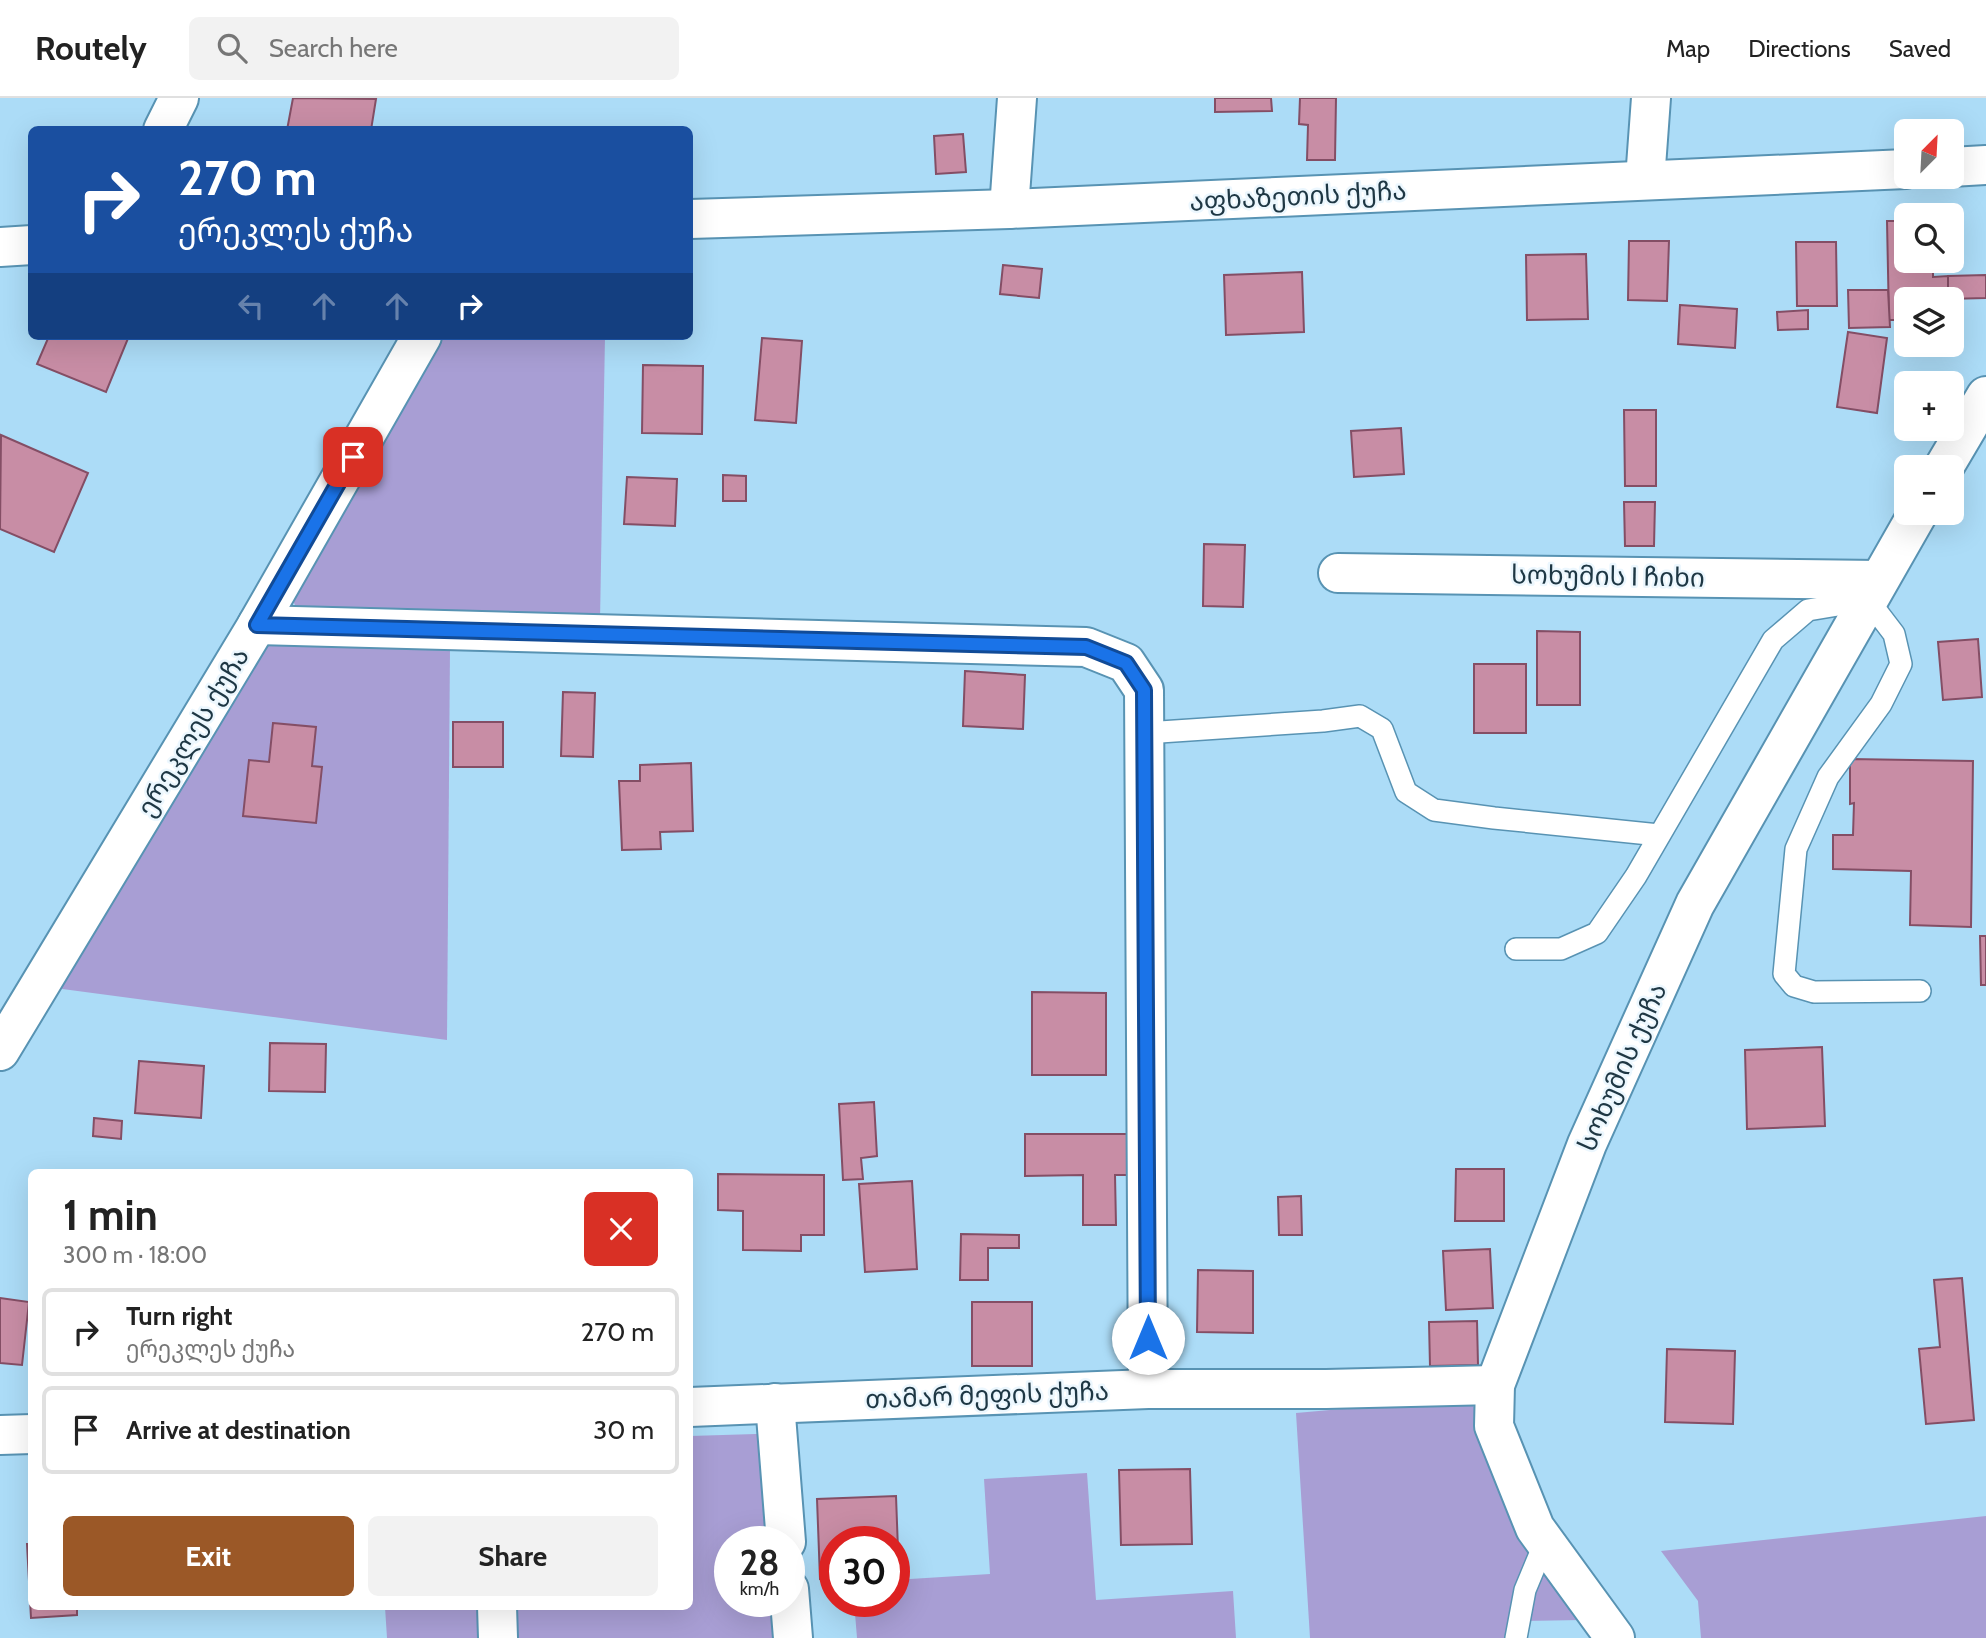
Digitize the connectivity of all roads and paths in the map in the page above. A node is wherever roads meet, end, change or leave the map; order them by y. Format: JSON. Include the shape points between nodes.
{"nodes":[{"id":1,"x":179,"y":98,"type":"edge"},
{"id":2,"x":1017,"y":98,"type":"edge"},
{"id":3,"x":1651,"y":98,"type":"edge"},
{"id":4,"x":165,"y":126,"type":"edge"},
{"id":5,"x":1986,"y":165,"type":"edge"},
{"id":6,"x":1964,"y":166,"type":"edge"},
{"id":7,"x":1894,"y":170,"type":"edge"},
{"id":8,"x":1645,"y":180,"type":"junction"},
{"id":9,"x":1009,"y":209,"type":"junction"},
{"id":10,"x":693,"y":219,"type":"edge"},
{"id":11,"x":28,"y":245,"type":"edge"},
{"id":12,"x":0,"y":247,"type":"edge"},
{"id":13,"x":420,"y":340,"type":"edge"},
{"id":14,"x":1986,"y":396,"type":"edge"},
{"id":15,"x":1951,"y":455,"type":"edge"},
{"id":16,"x":1911,"y":525,"type":"edge"},
{"id":17,"x":1338,"y":573,"type":"dead end"},
{"id":18,"x":1873,"y":590,"type":"junction"},
{"id":19,"x":257,"y":625,"type":"junction"},
{"id":20,"x":1145,"y":733,"type":"junction"},
{"id":21,"x":1660,"y":835,"type":"junction"},
{"id":22,"x":1516,"y":949,"type":"dead end"},
{"id":23,"x":1920,"y":991,"type":"dead end"},
{"id":24,"x":0,"y":1051,"type":"edge"},
{"id":25,"x":1495,"y":1385,"type":"junction"},
{"id":26,"x":1148,"y":1389,"type":"junction"},
{"id":27,"x":775,"y":1404,"type":"junction"},
{"id":28,"x":693,"y":1407,"type":"edge"},
{"id":29,"x":28,"y":1434,"type":"edge"},
{"id":30,"x":0,"y":1435,"type":"edge"},
{"id":31,"x":785,"y":1526,"type":"edge"},
{"id":32,"x":1545,"y":1542,"type":"junction"},
{"id":33,"x":497,"y":1610,"type":"edge"},
{"id":34,"x":791,"y":1617,"type":"edge"},
{"id":35,"x":498,"y":1638,"type":"edge"},
{"id":36,"x":793,"y":1638,"type":"edge"},
{"id":37,"x":1516,"y":1638,"type":"edge"},
{"id":38,"x":1615,"y":1638,"type":"edge"}],
"edges":[{"from":1,"to":4,"type":"street"},
{"from":2,"to":9,"type":"street"},
{"from":3,"to":8,"type":"street"},
{"from":5,"to":6,"type":"street"},
{"from":7,"to":8,"type":"street","name":"აფხაზეთის ქუჩა"},
{"from":8,"to":9,"type":"street","name":"აფხაზეთის ქუჩა"},
{"from":9,"to":10,"type":"street","name":"აფხაზეთის ქუჩა"},
{"from":11,"to":12,"type":"street"},
{"from":13,"to":19,"type":"street","name":"ერეკლეს ქუჩა"},
{"from":14,"to":15,"type":"street"},
{"from":16,"to":18,"type":"street","name":"სოხუმის ქუჩა"},
{"from":17,"to":18,"type":"street","name":"სოხუმის I ჩიხი"},
{"from":18,"to":21,"type":"lane","via":[[1808,610],[1773,640]]},
{"from":18,"to":23,"type":"lane","via":[[1894,634],[1901,664],[1881,704],[1828,776],[1796,849],[1784,974],[1794,986],[1814,992]]},
{"from":18,"to":25,"type":"street","name":"სოხუმის ქუჩა","via":[[1695,904],[1587,1144]]},
{"from":19,"to":20,"type":"street","via":[[1086,647],[1126,663],[1144,690]]},
{"from":19,"to":24,"type":"street","name":"ერეკლეს ქუჩა"},
{"from":20,"to":21,"type":"lane","via":[[1360,716],[1382,729],[1406,792],[1434,810]]},
{"from":20,"to":26,"type":"street"},
{"from":21,"to":22,"type":"lane","via":[[1597,933],[1561,949]]},
{"from":25,"to":26,"type":"street","name":"თამარ მეფის ქუჩა"},
{"from":25,"to":32,"type":"street","name":"სოხუმის ქუჩა","via":[[1494,1426],[1535,1528]]},
{"from":26,"to":27,"type":"street","name":"თამარ მეფის ქუჩა"},
{"from":27,"to":28,"type":"street","name":"თამარ მეფის ქუჩა"},
{"from":27,"to":31,"type":"street"},
{"from":29,"to":30,"type":"street"},
{"from":32,"to":37,"type":"lane","via":[[1525,1591]]},
{"from":32,"to":38,"type":"street","name":"სოხუმის ქუჩა"},
{"from":33,"to":35,"type":"street"},
{"from":34,"to":36,"type":"street"}]}
